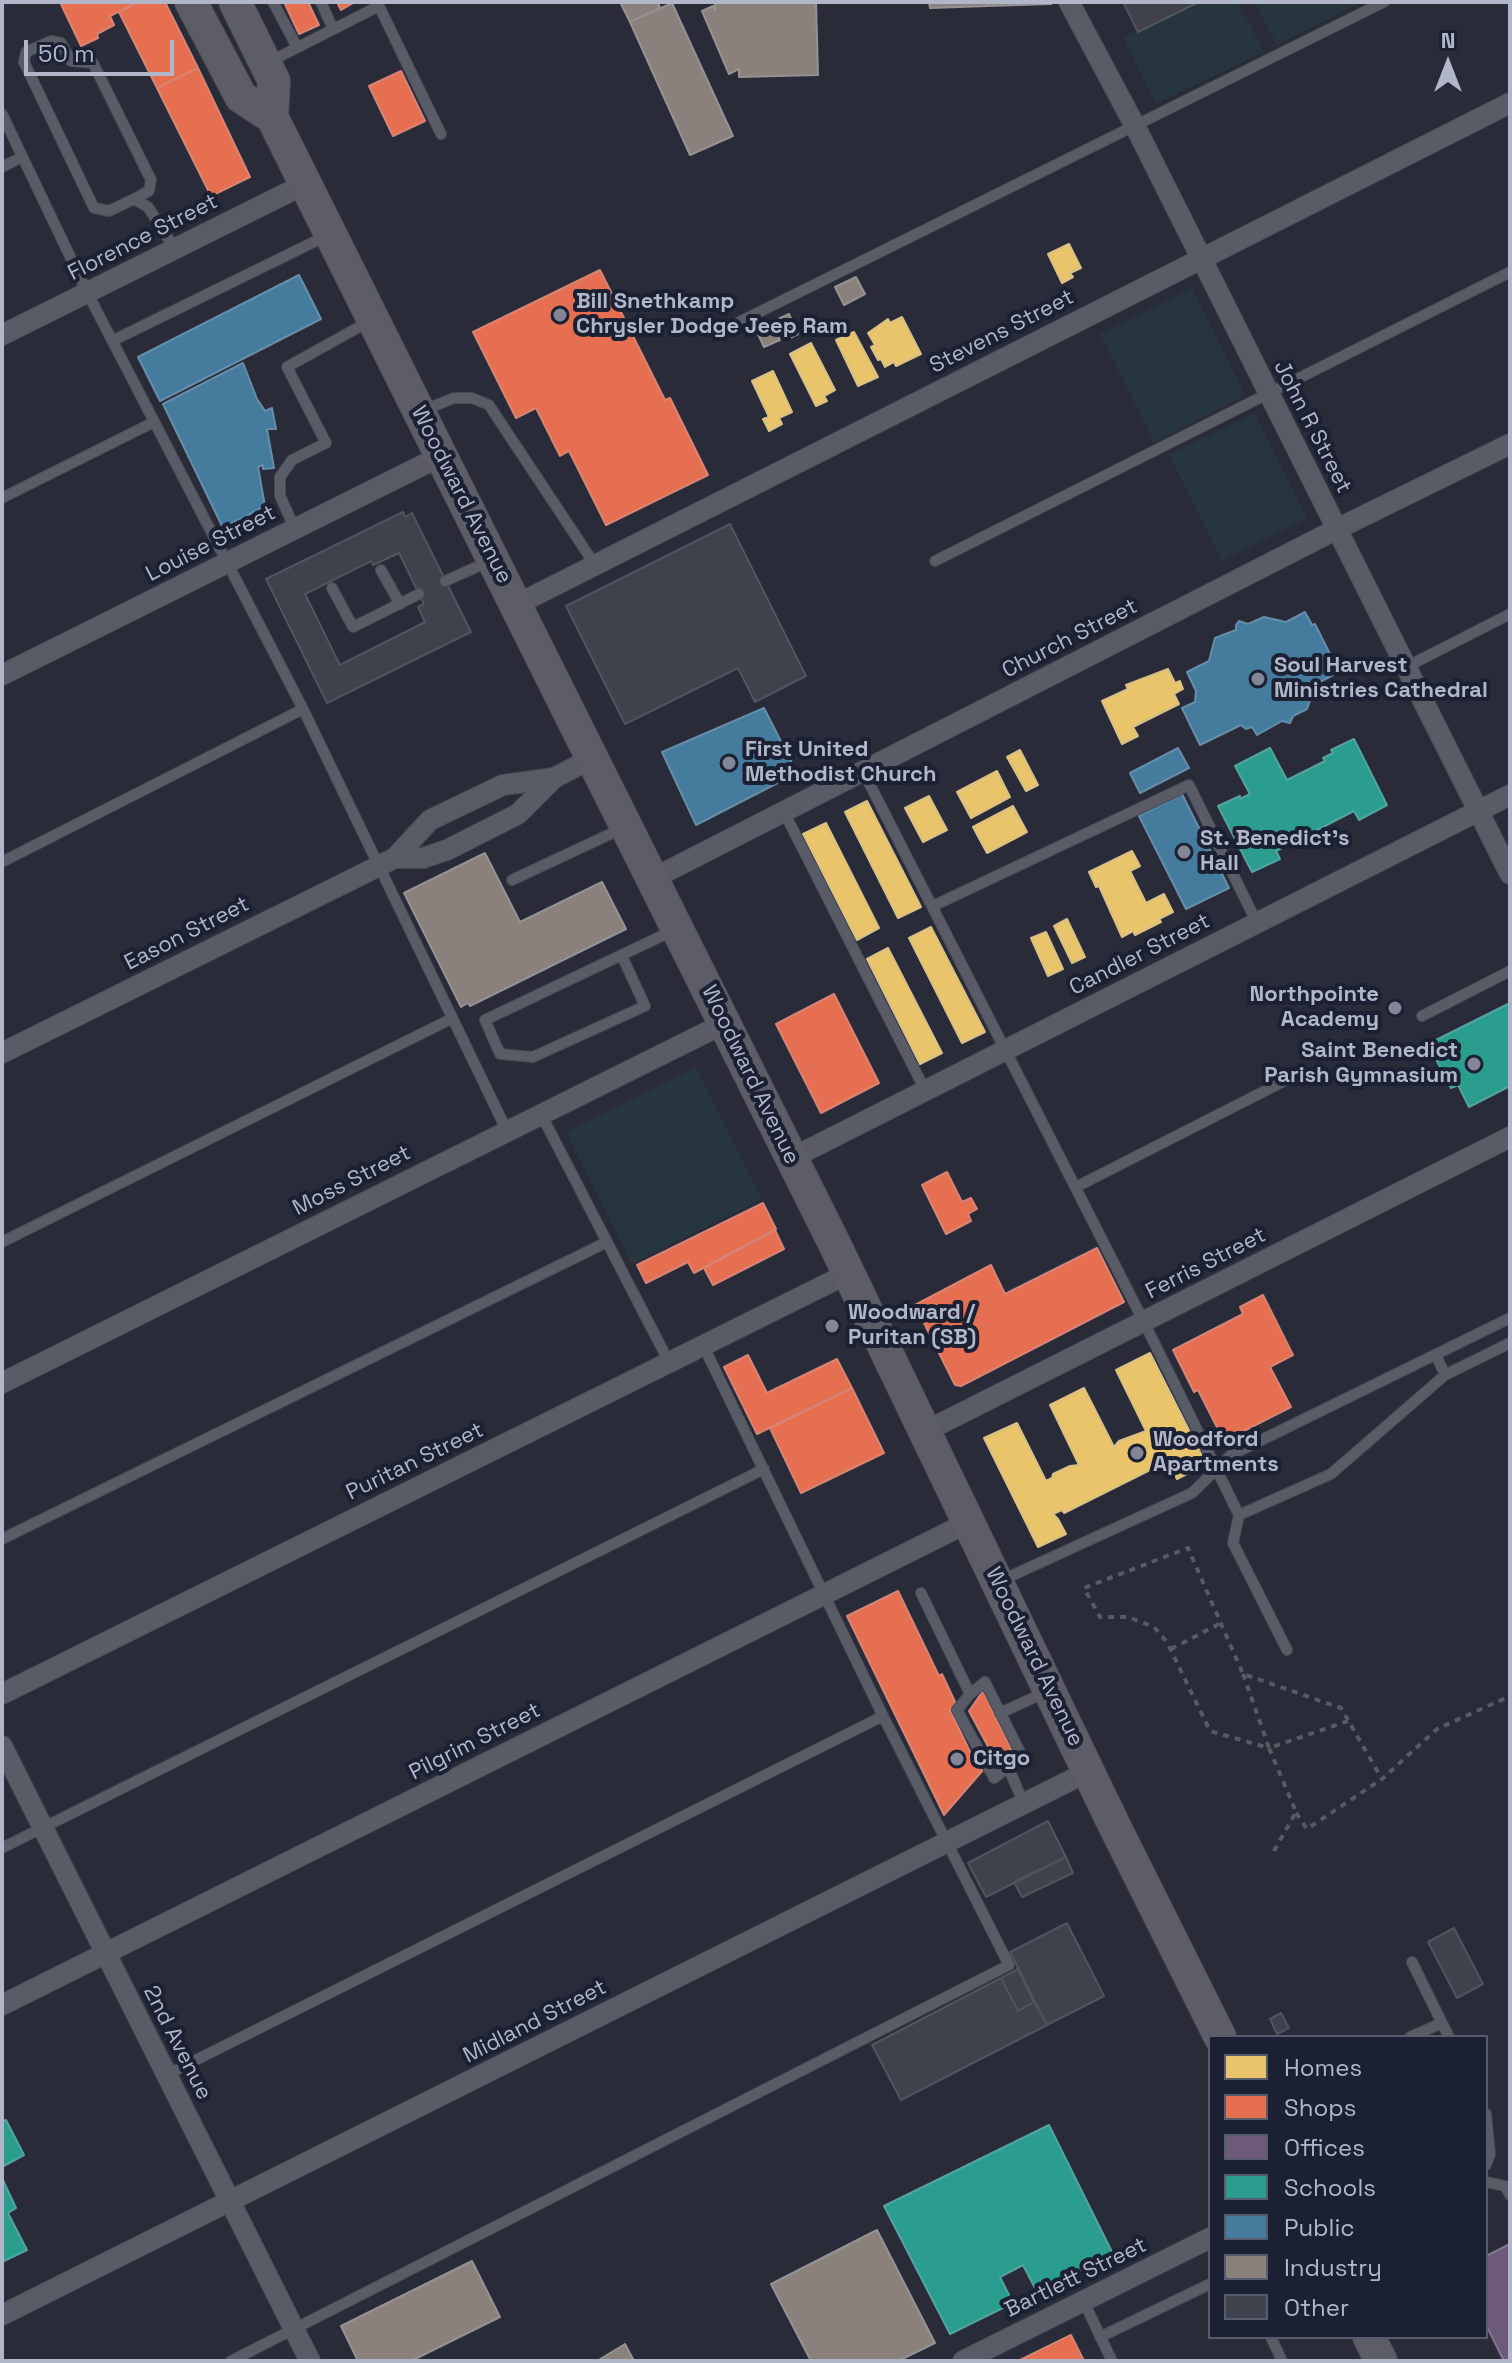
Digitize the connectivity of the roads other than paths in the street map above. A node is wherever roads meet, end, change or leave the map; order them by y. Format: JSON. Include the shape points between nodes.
{"nodes":[{"id":1,"x":191,"y":2,"type":"edge"},
{"id":2,"x":235,"y":2,"type":"edge"},
{"id":3,"x":273,"y":2,"type":"edge"},
{"id":4,"x":1069,"y":2,"type":"edge"},
{"id":5,"x":1384,"y":2,"type":"edge"},
{"id":6,"x":316,"y":3,"type":"edge"},
{"id":7,"x":378,"y":4,"type":"edge"},
{"id":8,"x":333,"y":29,"type":"junction"},
{"id":9,"x":297,"y":47,"type":"junction"},
{"id":10,"x":267,"y":63,"type":"junction"},
{"id":11,"x":1510,"y":103,"type":"edge"},
{"id":12,"x":2,"y":114,"type":"edge"},
{"id":13,"x":272,"y":117,"type":"junction"},
{"id":14,"x":1135,"y":126,"type":"junction"},
{"id":15,"x":441,"y":134,"type":"dead end"},
{"id":16,"x":22,"y":157,"type":"junction"},
{"id":17,"x":2,"y":167,"type":"edge"},
{"id":18,"x":305,"y":184,"type":"junction"},
{"id":19,"x":134,"y":199,"type":"junction"},
{"id":20,"x":331,"y":234,"type":"junction"},
{"id":21,"x":175,"y":249,"type":"junction"},
{"id":22,"x":1201,"y":259,"type":"junction"},
{"id":23,"x":1510,"y":272,"type":"edge"},
{"id":24,"x":87,"y":292,"type":"junction"},
{"id":25,"x":373,"y":319,"type":"junction"},
{"id":26,"x":725,"y":329,"type":"dead end"},
{"id":27,"x":2,"y":335,"type":"edge"},
{"id":28,"x":112,"y":341,"type":"junction"},
{"id":29,"x":1269,"y":393,"type":"junction"},
{"id":30,"x":419,"y":412,"type":"junction"},
{"id":31,"x":154,"y":422,"type":"junction"},
{"id":32,"x":1510,"y":444,"type":"edge"},
{"id":33,"x":441,"y":456,"type":"junction"},
{"id":34,"x":2,"y":498,"type":"edge"},
{"id":35,"x":295,"y":529,"type":"junction"},
{"id":36,"x":1337,"y":529,"type":"junction"},
{"id":37,"x":493,"y":559,"type":"junction"},
{"id":38,"x":935,"y":561,"type":"dead end"},
{"id":39,"x":226,"y":564,"type":"junction"},
{"id":40,"x":595,"y":565,"type":"junction"},
{"id":41,"x":381,"y":570,"type":"dead end"},
{"id":42,"x":445,"y":581,"type":"dead end"},
{"id":43,"x":332,"y":588,"type":"dead end"},
{"id":44,"x":419,"y":594,"type":"dead end"},
{"id":45,"x":400,"y":604,"type":"junction"},
{"id":46,"x":516,"y":605,"type":"junction"},
{"id":47,"x":1510,"y":614,"type":"edge"},
{"id":48,"x":1406,"y":667,"type":"junction"},
{"id":49,"x":2,"y":675,"type":"edge"},
{"id":50,"x":303,"y":709,"type":"junction"},
{"id":51,"x":592,"y":758,"type":"junction"},
{"id":52,"x":863,"y":771,"type":"junction"},
{"id":53,"x":554,"y":778,"type":"junction"},
{"id":54,"x":1510,"y":795,"type":"edge"},
{"id":55,"x":1478,"y":811,"type":"junction"},
{"id":56,"x":784,"y":812,"type":"junction"},
{"id":57,"x":626,"y":826,"type":"junction"},
{"id":58,"x":387,"y":861,"type":"junction"},
{"id":59,"x":2,"y":862,"type":"edge"},
{"id":60,"x":1510,"y":874,"type":"edge"},
{"id":61,"x":652,"y":879,"type":"junction"},
{"id":62,"x":512,"y":880,"type":"dead end"},
{"id":63,"x":933,"y":906,"type":"junction"},
{"id":64,"x":1257,"y":923,"type":"junction"},
{"id":65,"x":677,"y":929,"type":"junction"},
{"id":66,"x":622,"y":956,"type":"junction"},
{"id":67,"x":1510,"y":971,"type":"edge"},
{"id":68,"x":1422,"y":1016,"type":"dead end"},
{"id":69,"x":451,"y":1019,"type":"junction"},
{"id":70,"x":725,"y":1023,"type":"junction"},
{"id":71,"x":1006,"y":1050,"type":"junction"},
{"id":72,"x":2,"y":1053,"type":"edge"},
{"id":73,"x":1302,"y":1072,"type":"dead end"},
{"id":74,"x":925,"y":1090,"type":"junction"},
{"id":75,"x":541,"y":1114,"type":"junction"},
{"id":76,"x":507,"y":1131,"type":"junction"},
{"id":77,"x":1510,"y":1137,"type":"edge"},
{"id":78,"x":792,"y":1158,"type":"junction"},
{"id":79,"x":1076,"y":1187,"type":"junction"},
{"id":80,"x":2,"y":1242,"type":"edge"},
{"id":81,"x":607,"y":1242,"type":"junction"},
{"id":82,"x":849,"y":1273,"type":"junction"},
{"id":83,"x":1510,"y":1318,"type":"edge"},
{"id":84,"x":1144,"y":1322,"type":"junction"},
{"id":85,"x":1510,"y":1343,"type":"edge"},
{"id":86,"x":703,"y":1345,"type":"junction"},
{"id":87,"x":1436,"y":1355,"type":"junction"},
{"id":88,"x":669,"y":1362,"type":"junction"},
{"id":89,"x":1445,"y":1375,"type":"junction"},
{"id":90,"x":2,"y":1383,"type":"edge"},
{"id":91,"x":924,"y":1432,"type":"junction"},
{"id":92,"x":1216,"y":1467,"type":"junction"},
{"id":93,"x":764,"y":1469,"type":"junction"},
{"id":94,"x":1239,"y":1515,"type":"junction"},
{"id":95,"x":969,"y":1522,"type":"junction"},
{"id":96,"x":2,"y":1539,"type":"edge"},
{"id":97,"x":998,"y":1582,"type":"junction"},
{"id":98,"x":921,"y":1593,"type":"dead end"},
{"id":99,"x":824,"y":1595,"type":"junction"},
{"id":100,"x":1287,"y":1650,"type":"dead end"},
{"id":101,"x":1051,"y":1690,"type":"junction"},
{"id":102,"x":2,"y":1694,"type":"edge"},
{"id":103,"x":970,"y":1694,"type":"junction"},
{"id":104,"x":995,"y":1707,"type":"junction"},
{"id":105,"x":883,"y":1716,"type":"junction"},
{"id":106,"x":2,"y":1746,"type":"edge"},
{"id":107,"x":1008,"y":1767,"type":"junction"},
{"id":108,"x":1089,"y":1771,"type":"junction"},
{"id":109,"x":1024,"y":1804,"type":"junction"},
{"id":110,"x":43,"y":1828,"type":"junction"},
{"id":111,"x":946,"y":1843,"type":"junction"},
{"id":112,"x":2,"y":1848,"type":"edge"},
{"id":113,"x":106,"y":1953,"type":"junction"},
{"id":114,"x":1412,"y":1962,"type":"dead end"},
{"id":115,"x":2,"y":2005,"type":"edge"},
{"id":116,"x":1442,"y":2023,"type":"junction"},
{"id":117,"x":1219,"y":2035,"type":"edge"},
{"id":118,"x":1415,"y":2035,"type":"edge"},
{"id":119,"x":1448,"y":2035,"type":"edge"},
{"id":120,"x":166,"y":2075,"type":"junction"},
{"id":121,"x":1488,"y":2134,"type":"edge"},
{"id":122,"x":1488,"y":2160,"type":"edge"},
{"id":123,"x":1488,"y":2182,"type":"edge"},
{"id":124,"x":1510,"y":2195,"type":"edge"},
{"id":125,"x":230,"y":2201,"type":"junction"},
{"id":126,"x":1208,"y":2239,"type":"edge"},
{"id":127,"x":1208,"y":2285,"type":"edge"},
{"id":128,"x":1083,"y":2300,"type":"junction"},
{"id":129,"x":2,"y":2315,"type":"edge"},
{"id":130,"x":294,"y":2330,"type":"junction"},
{"id":131,"x":1100,"y":2337,"type":"junction"},
{"id":132,"x":1272,"y":2339,"type":"edge"},
{"id":133,"x":1370,"y":2339,"type":"edge"},
{"id":134,"x":231,"y":2361,"type":"edge"},
{"id":135,"x":310,"y":2361,"type":"edge"},
{"id":136,"x":963,"y":2361,"type":"edge"},
{"id":137,"x":1112,"y":2361,"type":"edge"},
{"id":138,"x":1282,"y":2361,"type":"edge"},
{"id":139,"x":1381,"y":2361,"type":"edge"}],
"edges":[{"from":1,"to":13,"type":"main road","name":"Woodward Avenue","via":[[241,97]]},
{"from":2,"to":10,"type":"main road","name":"Woodward Avenue"},
{"from":3,"to":9,"type":"lane","via":[[286,17]]},
{"from":4,"to":14,"type":"street","name":"John R Street"},
{"from":5,"to":14,"type":"lane"},
{"from":6,"to":8,"type":"lane"},
{"from":7,"to":8,"type":"lane"},
{"from":7,"to":15,"type":"lane"},
{"from":8,"to":9,"type":"lane"},
{"from":9,"to":10,"type":"lane"},
{"from":10,"to":13,"type":"main road","name":"Woodward Avenue","via":[[274,81]]},
{"from":11,"to":22,"type":"street","name":"Stevens Street"},
{"from":12,"to":16,"type":"lane"},
{"from":13,"to":18,"type":"main road","name":"Woodward Avenue"},
{"from":14,"to":22,"type":"street","name":"John R Street"},
{"from":14,"to":26,"type":"lane"},
{"from":16,"to":17,"type":"lane"},
{"from":16,"to":24,"type":"lane"},
{"from":18,"to":20,"type":"main road","name":"Woodward Avenue"},
{"from":18,"to":21,"type":"street","name":"Florence Street"},
{"from":19,"to":19,"type":"lane","via":[[109,211],[94,208],[24,62],[26,52],[51,41],[61,43],[71,61],[93,63],[151,180],[149,191]]},
{"from":19,"to":21,"type":"lane","via":[[148,207]]},
{"from":20,"to":25,"type":"main road","name":"Woodward Avenue"},
{"from":20,"to":28,"type":"lane"},
{"from":21,"to":24,"type":"street","name":"Florence Street"},
{"from":22,"to":29,"type":"street","name":"John R Street"},
{"from":22,"to":40,"type":"street","name":"Stevens Street"},
{"from":23,"to":29,"type":"lane"},
{"from":24,"to":27,"type":"street","name":"Florence Street"},
{"from":24,"to":28,"type":"lane"},
{"from":25,"to":30,"type":"main road","name":"Woodward Avenue"},
{"from":25,"to":35,"type":"lane","via":[[287,367],[326,443],[292,460],[280,477],[280,496]]},
{"from":28,"to":31,"type":"lane"},
{"from":29,"to":36,"type":"street","name":"John R Street"},
{"from":29,"to":38,"type":"lane"},
{"from":30,"to":33,"type":"main road","name":"Woodward Avenue"},
{"from":30,"to":40,"type":"lane","via":[[454,398],[489,405]]},
{"from":31,"to":34,"type":"lane"},
{"from":31,"to":39,"type":"lane"},
{"from":32,"to":36,"type":"street","name":"Church Street"},
{"from":33,"to":35,"type":"street","name":"Louise Street"},
{"from":33,"to":37,"type":"main road","name":"Woodward Avenue"},
{"from":35,"to":39,"type":"street","name":"Louise Street"},
{"from":36,"to":48,"type":"street","name":"John R Street"},
{"from":36,"to":52,"type":"street","name":"Church Street"},
{"from":37,"to":42,"type":"lane"},
{"from":37,"to":46,"type":"main road","name":"Woodward Avenue"},
{"from":39,"to":49,"type":"street","name":"Louise Street"},
{"from":39,"to":50,"type":"lane"},
{"from":40,"to":46,"type":"street","name":"Stevens Street"},
{"from":41,"to":45,"type":"lane"},
{"from":43,"to":45,"type":"lane","via":[[353,627]]},
{"from":44,"to":45,"type":"lane"},
{"from":46,"to":51,"type":"main road","name":"Woodward Avenue"},
{"from":47,"to":48,"type":"lane"},
{"from":48,"to":55,"type":"street","name":"John R Street"},
{"from":50,"to":58,"type":"lane"},
{"from":50,"to":59,"type":"lane"},
{"from":51,"to":53,"type":"street","name":"Eason Street"},
{"from":51,"to":57,"type":"main road","name":"Woodward Avenue"},
{"from":52,"to":56,"type":"street","name":"Church Street"},
{"from":52,"to":63,"type":"lane"},
{"from":53,"to":58,"type":"street","name":"Eason Street","via":[[503,785],[430,820]]},
{"from":53,"to":58,"type":"street","name":"Eason Street","via":[[518,814],[447,850]]},
{"from":54,"to":55,"type":"street","name":"Candler Street"},
{"from":55,"to":60,"type":"street","name":"John R Street"},
{"from":55,"to":64,"type":"street","name":"Candler Street"},
{"from":56,"to":61,"type":"street","name":"Church Street"},
{"from":56,"to":74,"type":"lane"},
{"from":57,"to":61,"type":"main road","name":"Woodward Avenue"},
{"from":57,"to":62,"type":"lane"},
{"from":58,"to":69,"type":"lane"},
{"from":58,"to":72,"type":"street","name":"Eason Street"},
{"from":61,"to":65,"type":"main road","name":"Woodward Avenue"},
{"from":63,"to":64,"type":"lane","via":[[1189,785]]},
{"from":63,"to":71,"type":"lane"},
{"from":64,"to":71,"type":"street","name":"Candler Street"},
{"from":65,"to":66,"type":"lane"},
{"from":65,"to":70,"type":"main road","name":"Woodward Avenue"},
{"from":66,"to":66,"type":"lane","via":[[485,1020],[500,1054],[533,1057],[645,1006]]},
{"from":67,"to":68,"type":"lane"},
{"from":69,"to":76,"type":"lane"},
{"from":69,"to":80,"type":"lane"},
{"from":70,"to":75,"type":"street","name":"Moss Street"},
{"from":70,"to":78,"type":"main road","name":"Woodward Avenue"},
{"from":71,"to":74,"type":"street","name":"Candler Street"},
{"from":71,"to":79,"type":"lane"},
{"from":73,"to":79,"type":"lane"},
{"from":74,"to":78,"type":"street","name":"Candler Street"},
{"from":75,"to":76,"type":"street","name":"Moss Street"},
{"from":75,"to":81,"type":"lane"},
{"from":76,"to":90,"type":"street","name":"Moss Street"},
{"from":77,"to":84,"type":"street","name":"Ferris Street"},
{"from":78,"to":82,"type":"main road","name":"Woodward Avenue"},
{"from":79,"to":84,"type":"lane"},
{"from":81,"to":88,"type":"lane"},
{"from":81,"to":96,"type":"lane"},
{"from":82,"to":86,"type":"street","name":"Puritan Street"},
{"from":82,"to":91,"type":"main road","name":"Woodward Avenue"},
{"from":83,"to":87,"type":"lane"},
{"from":84,"to":91,"type":"street","name":"Ferris Street"},
{"from":84,"to":92,"type":"lane"},
{"from":85,"to":89,"type":"lane"},
{"from":86,"to":88,"type":"street","name":"Puritan Street"},
{"from":86,"to":93,"type":"lane"},
{"from":87,"to":89,"type":"lane"},
{"from":87,"to":92,"type":"lane"},
{"from":88,"to":102,"type":"street","name":"Puritan Street"},
{"from":89,"to":94,"type":"lane","via":[[1331,1474]]},
{"from":91,"to":95,"type":"main road","name":"Woodward Avenue"},
{"from":92,"to":94,"type":"lane"},
{"from":92,"to":97,"type":"lane","via":[[1192,1493]]},
{"from":93,"to":99,"type":"lane"},
{"from":93,"to":110,"type":"lane"},
{"from":94,"to":100,"type":"lane","via":[[1233,1543]]},
{"from":95,"to":97,"type":"main road","name":"Woodward Avenue"},
{"from":95,"to":99,"type":"street","name":"Pilgrim Street"},
{"from":97,"to":101,"type":"main road","name":"Woodward Avenue"},
{"from":98,"to":103,"type":"lane"},
{"from":99,"to":105,"type":"lane"},
{"from":99,"to":113,"type":"street","name":"Pilgrim Street"},
{"from":101,"to":104,"type":"lane"},
{"from":101,"to":108,"type":"main road","name":"Woodward Avenue"},
{"from":103,"to":104,"type":"lane","via":[[985,1682]]},
{"from":103,"to":107,"type":"lane","via":[[957,1710],[973,1728],[994,1778]]},
{"from":104,"to":107,"type":"lane","via":[[1021,1754]]},
{"from":105,"to":111,"type":"lane"},
{"from":105,"to":120,"type":"lane"},
{"from":106,"to":110,"type":"street","name":"2nd Avenue"},
{"from":107,"to":109,"type":"lane"},
{"from":108,"to":109,"type":"street","name":"Midland Street"},
{"from":108,"to":117,"type":"main road","name":"Woodward Avenue"},
{"from":109,"to":111,"type":"street","name":"Midland Street"},
{"from":110,"to":112,"type":"lane"},
{"from":110,"to":113,"type":"street","name":"2nd Avenue"},
{"from":111,"to":125,"type":"street","name":"Midland Street"},
{"from":111,"to":130,"type":"lane","via":[[1009,1965]]},
{"from":113,"to":115,"type":"street","name":"Pilgrim Street"},
{"from":113,"to":120,"type":"street","name":"2nd Avenue"},
{"from":114,"to":116,"type":"lane"},
{"from":116,"to":118,"type":"lane"},
{"from":116,"to":119,"type":"lane"},
{"from":120,"to":125,"type":"street","name":"2nd Avenue"},
{"from":121,"to":122,"type":"lane"},
{"from":123,"to":124,"type":"lane","via":[[1505,2186]]},
{"from":125,"to":129,"type":"street","name":"Midland Street"},
{"from":125,"to":130,"type":"street","name":"2nd Avenue"},
{"from":126,"to":128,"type":"street","name":"Bartlett Street"},
{"from":127,"to":131,"type":"lane"},
{"from":128,"to":131,"type":"lane"},
{"from":128,"to":136,"type":"street","name":"Bartlett Street"},
{"from":130,"to":134,"type":"lane"},
{"from":130,"to":135,"type":"street","name":"2nd Avenue"},
{"from":131,"to":137,"type":"lane"},
{"from":132,"to":138,"type":"lane"},
{"from":133,"to":139,"type":"main road"}]}
